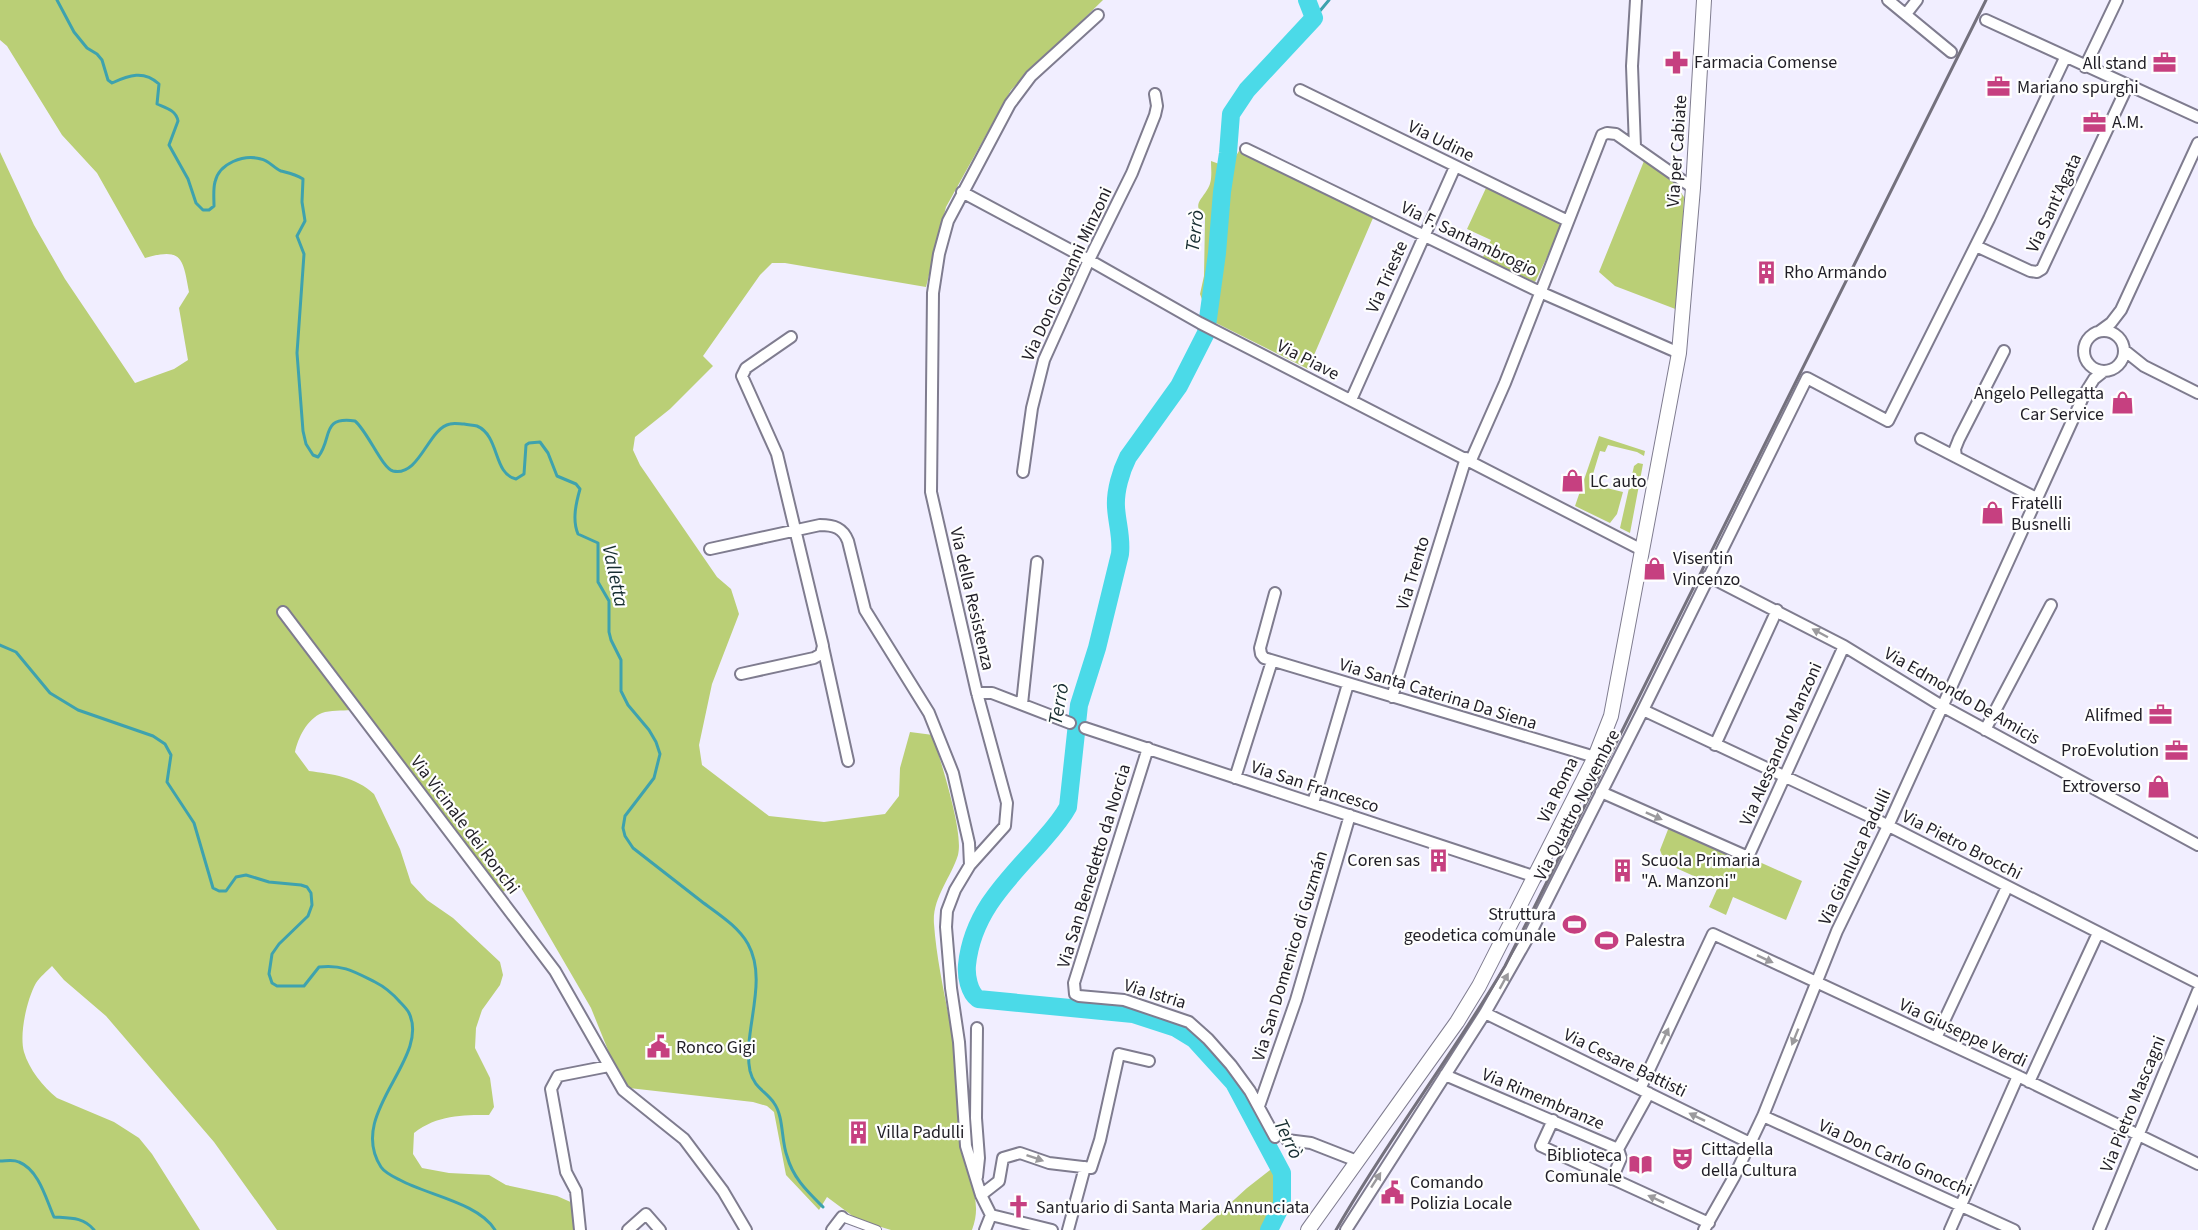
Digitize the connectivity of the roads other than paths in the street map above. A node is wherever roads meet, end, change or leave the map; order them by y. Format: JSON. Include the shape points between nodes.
{"nodes":[{"id":1,"x":1635,"y":0,"type":"edge"},
{"id":2,"x":1704,"y":0,"type":"edge"},
{"id":3,"x":1888,"y":0,"type":"edge"},
{"id":4,"x":1917,"y":0,"type":"edge"},
{"id":5,"x":2116,"y":0,"type":"edge"},
{"id":6,"x":1906,"y":14,"type":"junction"},
{"id":7,"x":1098,"y":15,"type":"dead end"},
{"id":8,"x":1986,"y":20,"type":"dead end"},
{"id":9,"x":1951,"y":52,"type":"dead end"},
{"id":10,"x":2065,"y":58,"type":"junction"},
{"id":11,"x":2085,"y":67,"type":"junction"},
{"id":12,"x":2128,"y":86,"type":"junction"},
{"id":13,"x":1300,"y":90,"type":"dead end"},
{"id":14,"x":1155,"y":94,"type":"dead end"},
{"id":15,"x":2198,"y":117,"type":"edge"},
{"id":16,"x":2198,"y":143,"type":"edge"},
{"id":17,"x":1635,"y":147,"type":"junction"},
{"id":18,"x":1246,"y":149,"type":"dead end"},
{"id":19,"x":1455,"y":167,"type":"junction"},
{"id":20,"x":1693,"y":188,"type":"junction"},
{"id":21,"x":962,"y":192,"type":"junction"},
{"id":22,"x":1568,"y":221,"type":"junction"},
{"id":23,"x":1424,"y":235,"type":"junction"},
{"id":24,"x":1976,"y":246,"type":"junction"},
{"id":25,"x":1089,"y":260,"type":"junction"},
{"id":26,"x":1540,"y":292,"type":"junction"},
{"id":27,"x":1684,"y":304,"type":"joint"},
{"id":28,"x":2121,"y":310,"type":"junction"},
{"id":29,"x":2100,"y":331,"type":"junction"},
{"id":30,"x":791,"y":337,"type":"dead end"},
{"id":31,"x":2123,"y":348,"type":"junction"},
{"id":32,"x":2004,"y":351,"type":"dead end"},
{"id":33,"x":1679,"y":353,"type":"junction"},
{"id":34,"x":2086,"y":361,"type":"junction"},
{"id":35,"x":2119,"y":364,"type":"junction"},
{"id":36,"x":2144,"y":366,"type":"junction"},
{"id":37,"x":2104,"y":371,"type":"junction"},
{"id":38,"x":2198,"y":393,"type":"edge"},
{"id":39,"x":2084,"y":395,"type":"junction"},
{"id":40,"x":1351,"y":400,"type":"junction"},
{"id":41,"x":1921,"y":439,"type":"dead end"},
{"id":42,"x":1956,"y":457,"type":"junction"},
{"id":43,"x":1468,"y":459,"type":"junction"},
{"id":44,"x":1023,"y":472,"type":"dead end"},
{"id":45,"x":2036,"y":498,"type":"junction"},
{"id":46,"x":795,"y":530,"type":"junction"},
{"id":47,"x":710,"y":549,"type":"dead end"},
{"id":48,"x":1642,"y":550,"type":"junction"},
{"id":49,"x":1037,"y":562,"type":"dead end"},
{"id":50,"x":1708,"y":576,"type":"junction"},
{"id":51,"x":1275,"y":593,"type":"dead end"},
{"id":52,"x":2051,"y":605,"type":"dead end"},
{"id":53,"x":1777,"y":610,"type":"junction"},
{"id":54,"x":283,"y":612,"type":"dead end"},
{"id":55,"x":823,"y":646,"type":"junction"},
{"id":56,"x":1844,"y":646,"type":"junction"},
{"id":57,"x":1272,"y":661,"type":"junction"},
{"id":58,"x":741,"y":674,"type":"dead end"},
{"id":59,"x":1348,"y":684,"type":"junction"},
{"id":60,"x":977,"y":693,"type":"junction"},
{"id":61,"x":1392,"y":697,"type":"junction"},
{"id":62,"x":1022,"y":704,"type":"junction"},
{"id":63,"x":1942,"y":706,"type":"junction"},
{"id":64,"x":1643,"y":710,"type":"junction"},
{"id":65,"x":1070,"y":723,"type":"dead end"},
{"id":66,"x":1085,"y":728,"type":"dead end"},
{"id":67,"x":1985,"y":730,"type":"junction"},
{"id":68,"x":1715,"y":745,"type":"junction"},
{"id":69,"x":1148,"y":748,"type":"junction"},
{"id":70,"x":1595,"y":757,"type":"junction"},
{"id":71,"x":848,"y":761,"type":"dead end"},
{"id":72,"x":1783,"y":777,"type":"junction"},
{"id":73,"x":1236,"y":778,"type":"junction"},
{"id":74,"x":1601,"y":792,"type":"junction"},
{"id":75,"x":1313,"y":803,"type":"junction"},
{"id":76,"x":1350,"y":815,"type":"junction"},
{"id":77,"x":1888,"y":826,"type":"junction"},
{"id":78,"x":2198,"y":845,"type":"edge"},
{"id":79,"x":970,"y":865,"type":"junction"},
{"id":80,"x":1536,"y":877,"type":"junction"},
{"id":81,"x":2007,"y":887,"type":"junction"},
{"id":82,"x":2098,"y":933,"type":"junction"},
{"id":83,"x":1817,"y":983,"type":"junction"},
{"id":84,"x":2198,"y":983,"type":"edge"},
{"id":85,"x":2198,"y":991,"type":"edge"},
{"id":86,"x":1075,"y":994,"type":"joint"},
{"id":87,"x":1485,"y":1013,"type":"junction"},
{"id":88,"x":977,"y":1028,"type":"dead end"},
{"id":89,"x":1936,"y":1038,"type":"junction"},
{"id":90,"x":1149,"y":1061,"type":"dead end"},
{"id":91,"x":609,"y":1066,"type":"junction"},
{"id":92,"x":1445,"y":1075,"type":"junction"},
{"id":93,"x":2018,"y":1076,"type":"junction"},
{"id":94,"x":2029,"y":1082,"type":"junction"},
{"id":95,"x":1644,"y":1091,"type":"junction"},
{"id":96,"x":1259,"y":1106,"type":"junction"},
{"id":97,"x":1763,"y":1116,"type":"junction"},
{"id":98,"x":1553,"y":1120,"type":"junction"},
{"id":99,"x":2139,"y":1135,"type":"junction"},
{"id":100,"x":1275,"y":1137,"type":"dead end"},
{"id":101,"x":1287,"y":1140,"type":"dead end"},
{"id":102,"x":1750,"y":1143,"type":"junction"},
{"id":103,"x":1620,"y":1154,"type":"junction"},
{"id":104,"x":1357,"y":1161,"type":"junction"},
{"id":105,"x":2198,"y":1164,"type":"edge"},
{"id":106,"x":1085,"y":1167,"type":"junction"},
{"id":107,"x":977,"y":1177,"type":"junction"},
{"id":108,"x":1612,"y":1179,"type":"junction"},
{"id":109,"x":981,"y":1195,"type":"junction"},
{"id":110,"x":1959,"y":1205,"type":"junction"},
{"id":111,"x":991,"y":1215,"type":"junction"},
{"id":112,"x":842,"y":1217,"type":"joint"},
{"id":113,"x":1707,"y":1227,"type":"edge"},
{"id":114,"x":580,"y":1230,"type":"edge"},
{"id":115,"x":628,"y":1230,"type":"edge"},
{"id":116,"x":660,"y":1230,"type":"edge"},
{"id":117,"x":746,"y":1230,"type":"edge"},
{"id":118,"x":832,"y":1230,"type":"edge"},
{"id":119,"x":877,"y":1230,"type":"edge"},
{"id":120,"x":986,"y":1230,"type":"edge"},
{"id":121,"x":1052,"y":1230,"type":"edge"},
{"id":122,"x":1068,"y":1230,"type":"edge"},
{"id":123,"x":1308,"y":1230,"type":"edge"},
{"id":124,"x":1346,"y":1230,"type":"edge"},
{"id":125,"x":1950,"y":1230,"type":"edge"},
{"id":126,"x":2014,"y":1230,"type":"edge"},
{"id":127,"x":2099,"y":1230,"type":"edge"}],
"edges":[{"from":1,"to":17,"type":"street"},
{"from":2,"to":20,"type":"street","name":"Via per Cabiate"},
{"from":3,"to":6,"type":"street"},
{"from":4,"to":6,"type":"street"},
{"from":5,"to":11,"type":"street"},
{"from":6,"to":9,"type":"street"},
{"from":7,"to":21,"type":"street","name":"Via della Resistenza","via":[[1019,89]]},
{"from":8,"to":10,"type":"street"},
{"from":10,"to":11,"type":"street"},
{"from":10,"to":24,"type":"street"},
{"from":11,"to":12,"type":"street"},
{"from":12,"to":15,"type":"street"},
{"from":12,"to":24,"type":"street","name":"Via Sant'Agata","via":[[2042,269],[2030,271]]},
{"from":13,"to":19,"type":"street","name":"Via Udine"},
{"from":14,"to":25,"type":"street","name":"Via Don Giovanni Minzoni","via":[[1155,115],[1132,173]]},
{"from":16,"to":28,"type":"street"},
{"from":17,"to":20,"type":"street"},
{"from":17,"to":22,"type":"street","name":"Via Trento","via":[[1612,133],[1602,135]]},
{"from":18,"to":23,"type":"street","name":"Via F. Santambrogio"},
{"from":19,"to":22,"type":"street","name":"Via Udine"},
{"from":19,"to":23,"type":"street","name":"Via Trieste"},
{"from":20,"to":27,"type":"street","name":"Via per Cabiate"},
{"from":21,"to":25,"type":"street","name":"Via Piave"},
{"from":21,"to":60,"type":"street","name":"Via della Resistenza","via":[[944,231],[935,278],[930,478]]},
{"from":22,"to":26,"type":"street","name":"Via Trento"},
{"from":23,"to":26,"type":"street","name":"Via F. Santambrogio"},
{"from":23,"to":40,"type":"street","name":"Via Trieste"},
{"from":24,"to":50,"type":"street","name":"Via Quattro Novembre","via":[[1888,421],[1807,378]]},
{"from":25,"to":40,"type":"street","name":"Via Piave","via":[[1200,323]]},
{"from":25,"to":44,"type":"street","name":"Via Don Giovanni Minzoni","via":[[1038,377]]},
{"from":26,"to":33,"type":"street","name":"Via F. Santambrogio"},
{"from":26,"to":43,"type":"street","name":"Via Trento"},
{"from":27,"to":33,"type":"street","name":"Via Roma"},
{"from":28,"to":29,"type":"street"},
{"from":28,"to":31,"type":"street"},
{"from":29,"to":31,"type":"street","via":[[2112,333]]},
{"from":29,"to":34,"type":"street","via":[[2087,339]]},
{"from":30,"to":46,"type":"street","via":[[746,368],[742,376],[777,454]]},
{"from":31,"to":35,"type":"street"},
{"from":31,"to":36,"type":"street"},
{"from":32,"to":42,"type":"street","via":[[1959,438]]},
{"from":33,"to":48,"type":"street","name":"Via Roma"},
{"from":34,"to":37,"type":"street"},
{"from":34,"to":39,"type":"street"},
{"from":35,"to":36,"type":"street"},
{"from":35,"to":37,"type":"street"},
{"from":36,"to":38,"type":"street"},
{"from":37,"to":39,"type":"street"},
{"from":39,"to":45,"type":"street"},
{"from":40,"to":43,"type":"street","name":"Via Piave"},
{"from":41,"to":42,"type":"street"},
{"from":42,"to":45,"type":"street"},
{"from":43,"to":48,"type":"street","name":"Via Piave"},
{"from":43,"to":61,"type":"street","name":"Via Trento"},
{"from":45,"to":63,"type":"street","name":"Via Gianluca Padulli"},
{"from":46,"to":47,"type":"street"},
{"from":46,"to":55,"type":"street"},
{"from":46,"to":79,"type":"street","via":[[831,526],[843,531],[847,538],[865,610],[929,713],[953,773],[969,843]]},
{"from":48,"to":70,"type":"street","name":"Via Roma","via":[[1615,701]]},
{"from":49,"to":62,"type":"street"},
{"from":50,"to":53,"type":"street","name":"Via Edmondo De Amicis"},
{"from":50,"to":64,"type":"street","name":"Via Quattro Novembre"},
{"from":51,"to":57,"type":"street","via":[[1260,651]]},
{"from":52,"to":67,"type":"street"},
{"from":56,"to":53,"type":"street","name":"Via Edmondo De Amicis","one_way":true},
{"from":53,"to":68,"type":"street"},
{"from":54,"to":91,"type":"street","name":"Via Vicinale dei Ronchi","via":[[555,971]]},
{"from":55,"to":58,"type":"street","via":[[821,654],[814,658]]},
{"from":55,"to":71,"type":"street"},
{"from":56,"to":63,"type":"street","name":"Via Edmondo De Amicis"},
{"from":56,"to":72,"type":"street","name":"Via Alessandro Manzoni"},
{"from":57,"to":59,"type":"street","name":"Via Santa Caterina Da Siena"},
{"from":57,"to":73,"type":"street"},
{"from":59,"to":61,"type":"street","name":"Via Santa Caterina Da Siena"},
{"from":59,"to":75,"type":"street"},
{"from":60,"to":62,"type":"street","via":[[992,693]]},
{"from":60,"to":79,"type":"street","name":"Via della Resistenza","via":[[1008,811],[1002,831]]},
{"from":61,"to":70,"type":"street","name":"Via Santa Caterina Da Siena"},
{"from":62,"to":65,"type":"street"},
{"from":63,"to":67,"type":"street","name":"Via Edmondo De Amicis"},
{"from":63,"to":77,"type":"street","name":"Via Gianluca Padulli"},
{"from":64,"to":68,"type":"street","name":"Via Pietro Brocchi"},
{"from":64,"to":74,"type":"street","name":"Via Quattro Novembre"},
{"from":66,"to":69,"type":"street","name":"Via San Francesco"},
{"from":67,"to":78,"type":"street","name":"Via Edmondo De Amicis"},
{"from":68,"to":72,"type":"street","name":"Via Pietro Brocchi"},
{"from":69,"to":73,"type":"street","name":"Via San Francesco"},
{"from":69,"to":86,"type":"street","name":"Via San Benedetto da Norcia","via":[[1074,983]]},
{"from":70,"to":80,"type":"street","name":"Via Roma"},
{"from":74,"to":72,"type":"street","name":"Via Alessandro Manzoni","one_way":true,"via":[[1748,857]]},
{"from":72,"to":77,"type":"street","name":"Via Pietro Brocchi"},
{"from":73,"to":75,"type":"street","name":"Via San Francesco"},
{"from":87,"to":74,"type":"street","name":"Via Quattro Novembre","one_way":true,"via":[[1530,934]]},
{"from":75,"to":76,"type":"street","name":"Via San Francesco"},
{"from":76,"to":80,"type":"street","name":"Via San Francesco"},
{"from":76,"to":96,"type":"street","name":"Via San Domenico di Guzmán","via":[[1296,1000]]},
{"from":77,"to":81,"type":"street","name":"Via Pietro Brocchi"},
{"from":77,"to":83,"type":"street","name":"Via Gianluca Padulli"},
{"from":79,"to":107,"type":"street","name":"Via della Resistenza","via":[[949,902],[945,933],[959,1042],[966,1146]]},
{"from":80,"to":104,"type":"street","name":"Via Roma","via":[[1457,1022]]},
{"from":81,"to":82,"type":"street","name":"Via Pietro Brocchi"},
{"from":81,"to":89,"type":"street"},
{"from":82,"to":84,"type":"street","name":"Via Pietro Brocchi"},
{"from":82,"to":94,"type":"street"},
{"from":83,"to":89,"type":"street","name":"Via Giuseppe Verdi"},
{"from":95,"to":83,"type":"street","name":"Via Giuseppe Verdi","one_way":true,"via":[[1713,934]]},
{"from":83,"to":97,"type":"street","name":"Via Gianluca Padulli","one_way":true},
{"from":85,"to":99,"type":"street","name":"Via Pietro Mascagni"},
{"from":86,"to":96,"type":"street","name":"Via Istria","via":[[1124,1000],[1189,1022],[1231,1065]]},
{"from":87,"to":92,"type":"street","name":"Via Quattro Novembre"},
{"from":87,"to":95,"type":"street","name":"Via Cesare Battisti"},
{"from":88,"to":107,"type":"street"},
{"from":89,"to":93,"type":"street","name":"Via Giuseppe Verdi"},
{"from":90,"to":106,"type":"street","via":[[1119,1054],[1100,1140],[1091,1168]]},
{"from":91,"to":114,"type":"street","via":[[558,1076],[550,1089],[566,1172],[576,1191]]},
{"from":91,"to":117,"type":"street","name":"Via Vicinale dei Ronchi","via":[[623,1090],[684,1139]]},
{"from":92,"to":98,"type":"street","name":"Via Rimembranze"},
{"from":124,"to":92,"type":"street","name":"Via Quattro Novembre","one_way":true},
{"from":93,"to":94,"type":"street","name":"Via Giuseppe Verdi"},
{"from":93,"to":110,"type":"street"},
{"from":94,"to":99,"type":"street","name":"Via Giuseppe Verdi"},
{"from":102,"to":95,"type":"street","name":"Via Cesare Battisti","one_way":true},
{"from":95,"to":103,"type":"street"},
{"from":96,"to":100,"type":"street","name":"Via Istria"},
{"from":97,"to":102,"type":"street","name":"Via Gianluca Padulli"},
{"from":97,"to":110,"type":"street","name":"Via Don Carlo Gnocchi"},
{"from":98,"to":103,"type":"street","name":"Via Rimembranze"},
{"from":98,"to":108,"type":"street","via":[[1541,1146]]},
{"from":99,"to":105,"type":"street","name":"Via Giuseppe Verdi"},
{"from":99,"to":127,"type":"street","name":"Via Pietro Mascagni"},
{"from":101,"to":104,"type":"street","via":[[1311,1143]]},
{"from":102,"to":113,"type":"street","name":"Via Gianluca Padulli"},
{"from":103,"to":108,"type":"street"},
{"from":104,"to":123,"type":"street","name":"Via Roma"},
{"from":109,"to":106,"type":"street","one_way":true,"via":[[999,1181],[1003,1158],[1020,1153],[1049,1163]]},
{"from":106,"to":122,"type":"street"},
{"from":107,"to":109,"type":"street","name":"Via della Resistenza"},
{"from":113,"to":108,"type":"street","one_way":true},
{"from":109,"to":111,"type":"street","name":"Via della Resistenza"},
{"from":110,"to":125,"type":"street"},
{"from":110,"to":126,"type":"street","name":"Via Don Carlo Gnocchi"},
{"from":111,"to":120,"type":"street"},
{"from":111,"to":121,"type":"street"},
{"from":112,"to":118,"type":"street"},
{"from":112,"to":119,"type":"street"},
{"from":115,"to":116,"type":"street","via":[[646,1214]]}]}
